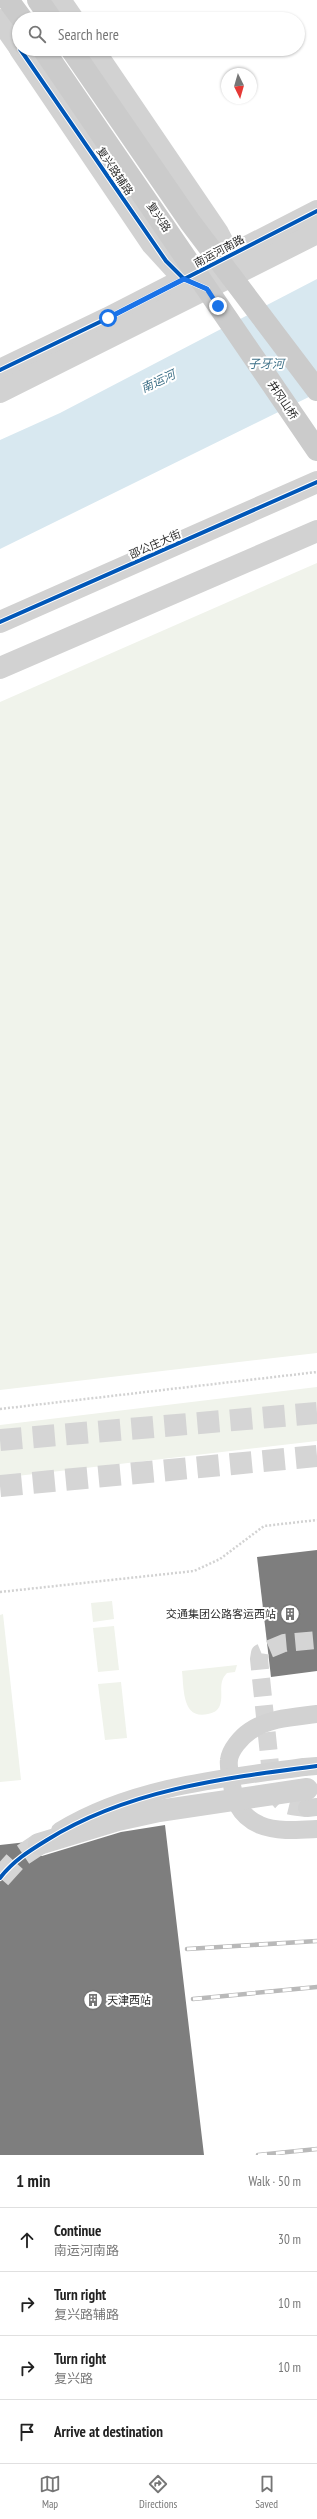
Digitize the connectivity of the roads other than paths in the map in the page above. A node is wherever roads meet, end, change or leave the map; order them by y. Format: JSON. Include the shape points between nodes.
{"nodes":[{"id":1,"x":8,"y":0,"type":"edge"},
{"id":2,"x":38,"y":0,"type":"edge"},
{"id":3,"x":60,"y":0,"type":"edge"},
{"id":4,"x":17,"y":12,"type":"edge"},
{"id":5,"x":46,"y":12,"type":"edge"},
{"id":6,"x":68,"y":12,"type":"edge"},
{"id":7,"x":0,"y":20,"type":"edge"},
{"id":8,"x":12,"y":37,"type":"edge"},
{"id":9,"x":25,"y":56,"type":"edge"},
{"id":10,"x":48,"y":56,"type":"edge"},
{"id":11,"x":76,"y":56,"type":"edge"},
{"id":12,"x":98,"y":56,"type":"edge"},
{"id":13,"x":317,"y":210,"type":"edge"},
{"id":14,"x":317,"y":233,"type":"edge"},
{"id":15,"x":231,"y":272,"type":"junction"},
{"id":16,"x":202,"y":287,"type":"junction"},
{"id":17,"x":0,"y":370,"type":"edge"},
{"id":18,"x":317,"y":390,"type":"edge"},
{"id":19,"x":0,"y":392,"type":"edge"},
{"id":20,"x":312,"y":443,"type":"edge"},
{"id":21,"x":317,"y":482,"type":"edge"},
{"id":22,"x":317,"y":531,"type":"edge"},
{"id":23,"x":0,"y":622,"type":"edge"},
{"id":24,"x":0,"y":668,"type":"edge"},
{"id":25,"x":317,"y":1714,"type":"edge"},
{"id":26,"x":317,"y":1766,"type":"edge"},
{"id":27,"x":317,"y":1788,"type":"edge"},
{"id":28,"x":317,"y":1829,"type":"edge"},
{"id":29,"x":39,"y":1844,"type":"joint"}],
"edges":[{"from":1,"to":4,"type":"main road"},
{"from":2,"to":5,"type":"main road"},
{"from":3,"to":6,"type":"street"},
{"from":7,"to":8,"type":"street","name":"复兴路辅路"},
{"from":9,"to":16,"type":"street","name":"复兴路辅路","via":[[152,244]]},
{"from":10,"to":16,"type":"main road","name":"复兴路"},
{"from":11,"to":15,"type":"main road","name":"复兴路"},
{"from":12,"to":15,"type":"street","via":[[205,213]]},
{"from":13,"to":15,"type":"street","name":"南运河南路"},
{"from":14,"to":15,"type":"street","name":"南运河南路"},
{"from":15,"to":16,"type":"street","name":"南运河南路"},
{"from":15,"to":18,"type":"main road"},
{"from":16,"to":17,"type":"street","name":"南运河南路"},
{"from":16,"to":19,"type":"street","name":"南运河南路"},
{"from":16,"to":20,"type":"main road","name":"井冈山桥"},
{"from":21,"to":23,"type":"street","name":"邵公庄大街"},
{"from":22,"to":24,"type":"street"},
{"from":25,"to":28,"type":"street","via":[[282,1718],[261,1725],[249,1732],[235,1746],[229,1760],[234,1802],[243,1813],[260,1824],[275,1828]]},
{"from":26,"to":29,"type":"street","bridge":true,"via":[[186,1787],[134,1799],[71,1824]]},
{"from":27,"to":29,"type":"street","bridge":true,"via":[[159,1811],[118,1820]]}]}
